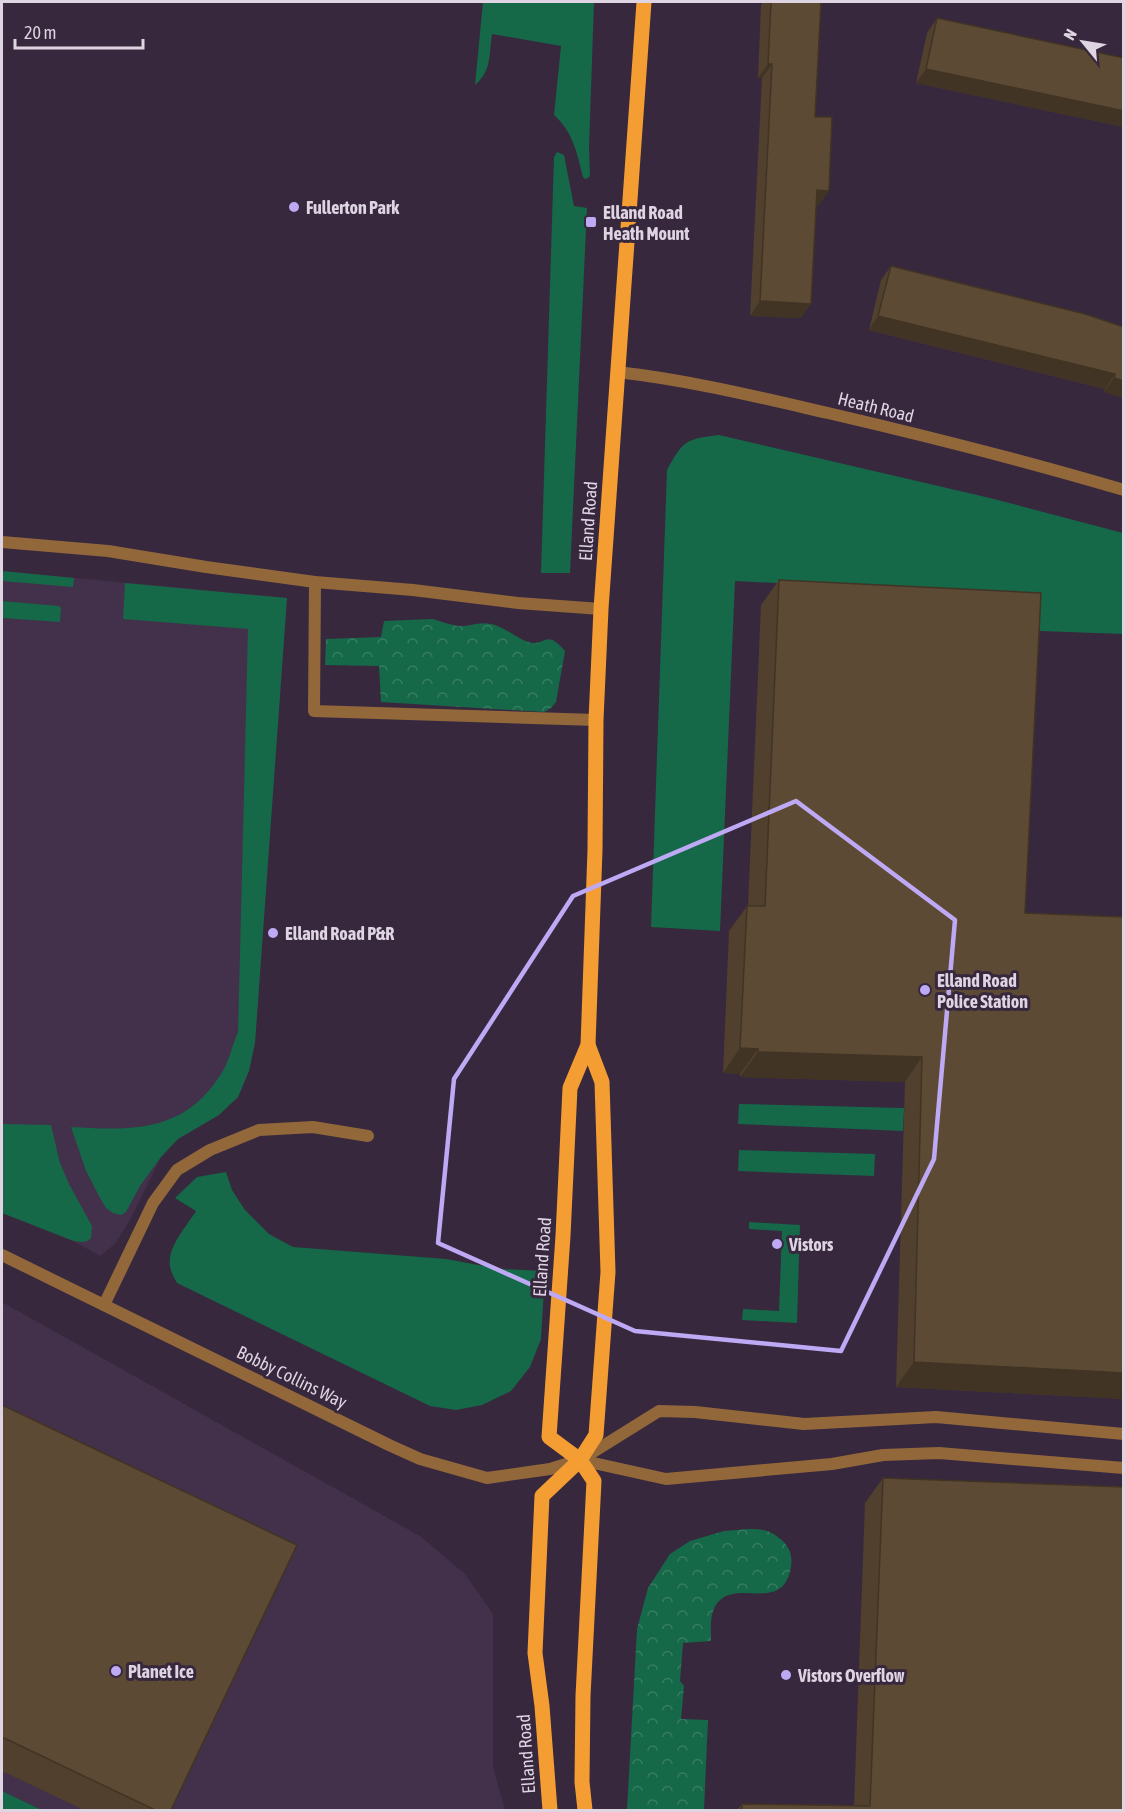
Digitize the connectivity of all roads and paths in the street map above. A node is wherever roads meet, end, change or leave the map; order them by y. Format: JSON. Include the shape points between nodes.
{"nodes":[{"id":1,"x":644,"y":2,"type":"edge"},
{"id":2,"x":617,"y":372,"type":"junction"},
{"id":3,"x":1124,"y":490,"type":"edge"},
{"id":4,"x":2,"y":542,"type":"edge"},
{"id":5,"x":315,"y":582,"type":"junction"},
{"id":6,"x":601,"y":609,"type":"junction"},
{"id":7,"x":596,"y":720,"type":"junction"},
{"id":8,"x":588,"y":1045,"type":"junction"},
{"id":9,"x":368,"y":1136,"type":"dead end"},
{"id":10,"x":2,"y":1255,"type":"edge"},
{"id":11,"x":104,"y":1305,"type":"junction"},
{"id":12,"x":1124,"y":1434,"type":"edge"},
{"id":13,"x":580,"y":1460,"type":"junction"},
{"id":14,"x":1124,"y":1468,"type":"edge"},
{"id":15,"x":550,"y":1810,"type":"edge"},
{"id":16,"x":585,"y":1810,"type":"edge"}],
"edges":[{"from":1,"to":2,"type":"main road","name":"Elland Road"},
{"from":2,"to":3,"type":"street","name":"Heath Road","via":[[688,381],[856,420]]},
{"from":2,"to":6,"type":"main road","name":"Elland Road"},
{"from":4,"to":5,"type":"street","via":[[108,551]]},
{"from":5,"to":6,"type":"street"},
{"from":5,"to":7,"type":"street","via":[[314,711]]},
{"from":6,"to":7,"type":"main road","name":"Elland Road"},
{"from":7,"to":8,"type":"main road","name":"Elland Road"},
{"from":8,"to":13,"type":"main road","name":"Elland Road","via":[[602,1082],[608,1272],[596,1435]]},
{"from":8,"to":13,"type":"main road","name":"Elland Road","via":[[570,1088],[549,1437]]},
{"from":9,"to":11,"type":"street","via":[[313,1127],[259,1130],[210,1150],[177,1170],[153,1203]]},
{"from":10,"to":11,"type":"street","name":"Bobby Collins Way"},
{"from":11,"to":13,"type":"street","name":"Bobby Collins Way","via":[[420,1459],[487,1478],[550,1469]]},
{"from":12,"to":13,"type":"street","via":[[936,1417],[804,1424],[659,1411]]},
{"from":13,"to":14,"type":"street","via":[[666,1479],[832,1464],[883,1455],[939,1453]]},
{"from":13,"to":15,"type":"main road","name":"Elland Road","via":[[542,1496],[535,1653]]},
{"from":13,"to":16,"type":"main road","name":"Elland Road","via":[[594,1481],[583,1696]]}]}
